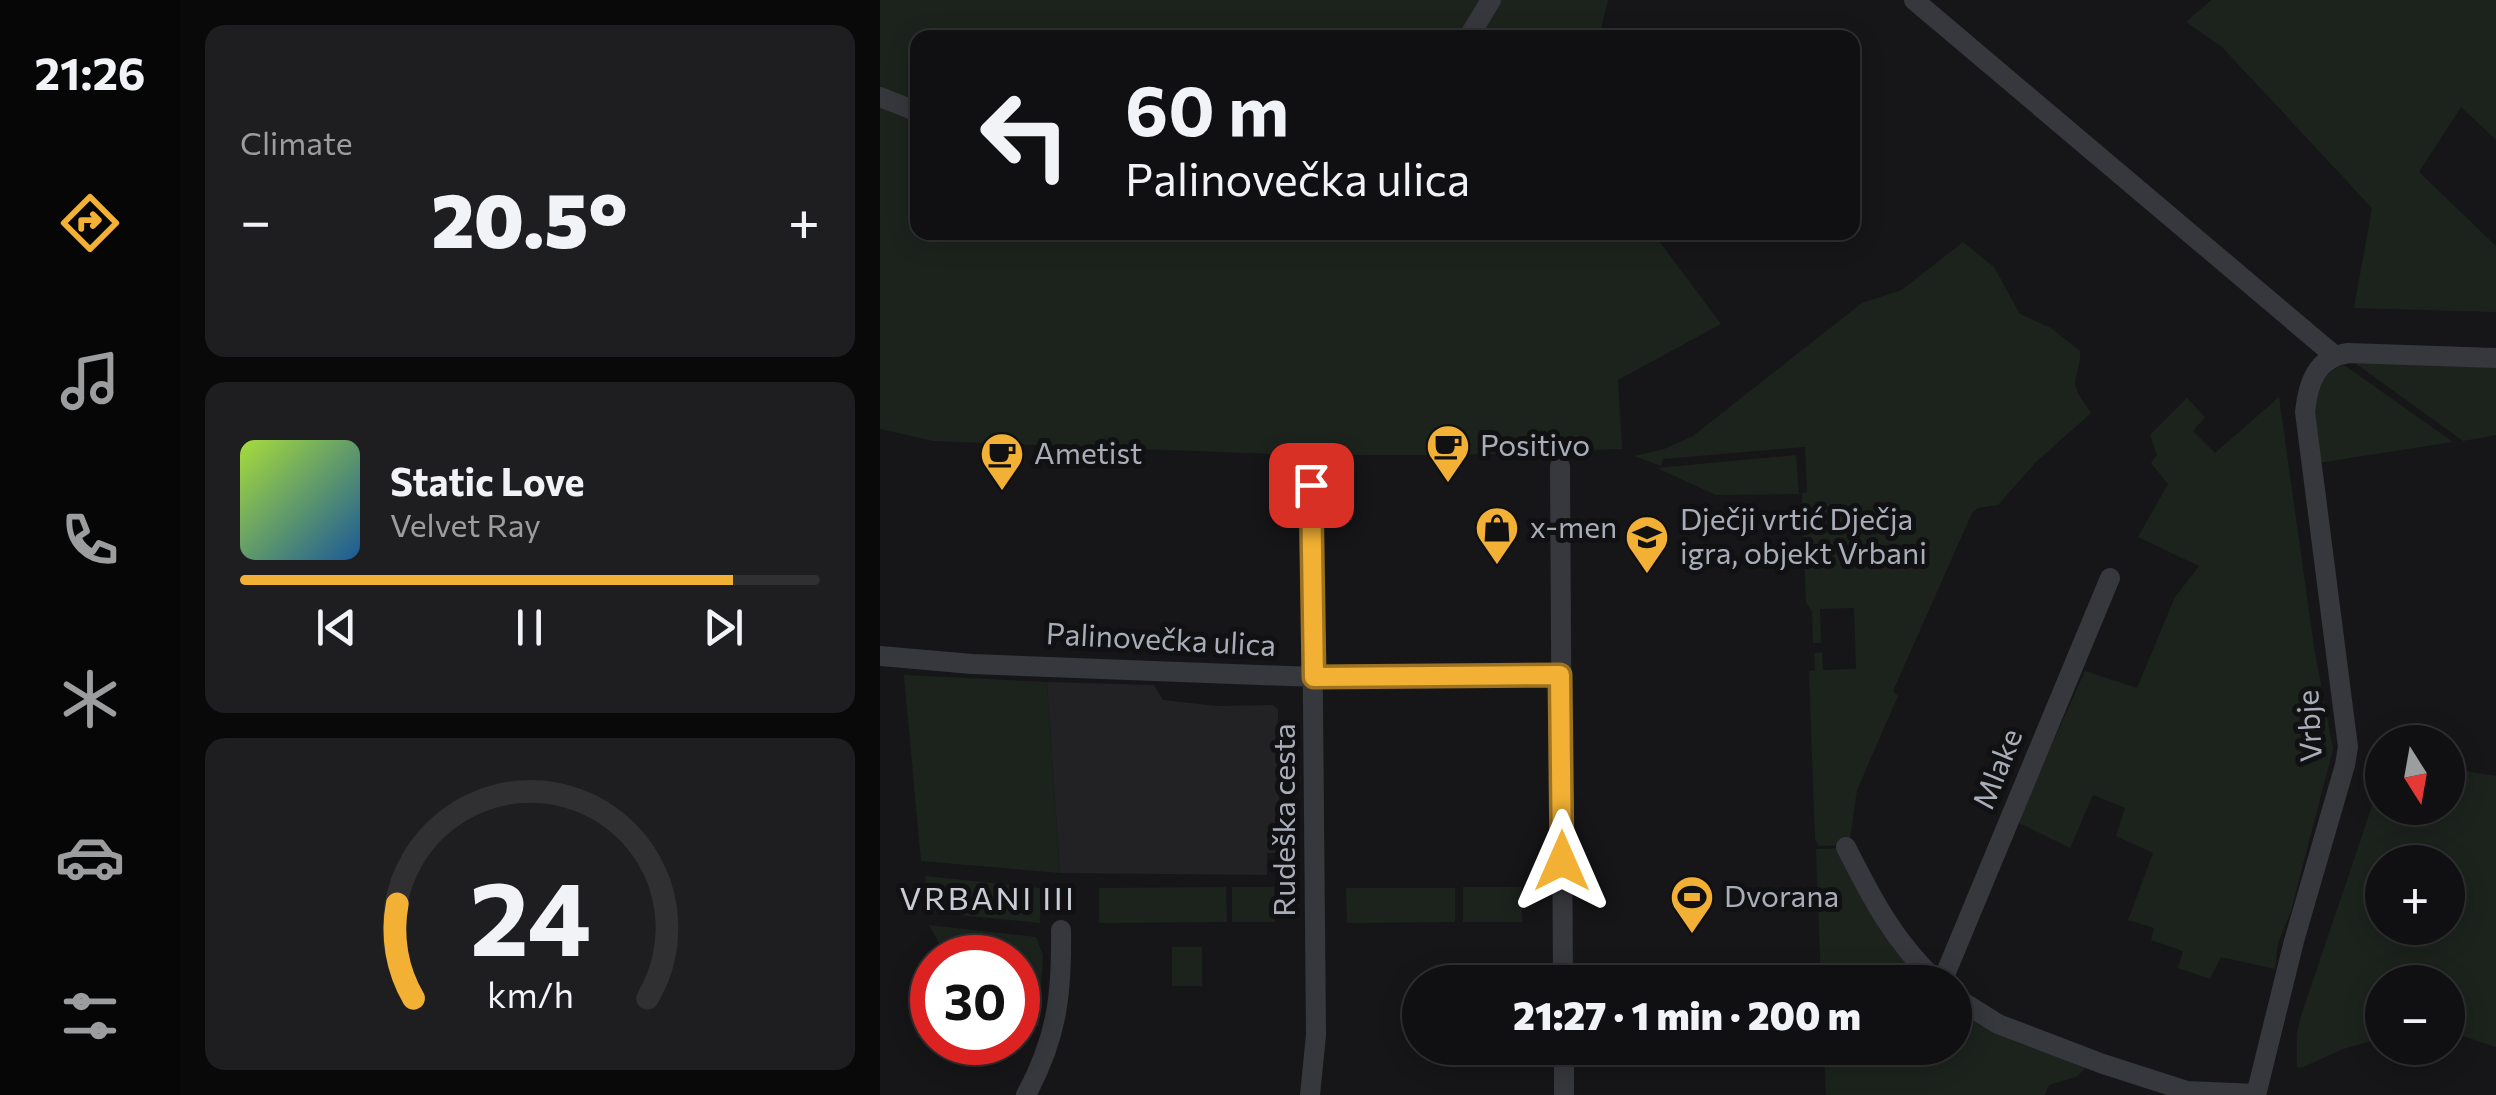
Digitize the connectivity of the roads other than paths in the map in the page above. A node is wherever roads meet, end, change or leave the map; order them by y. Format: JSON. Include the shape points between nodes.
{"nodes":[{"id":1,"x":1491,"y":0,"type":"edge"},
{"id":2,"x":1914,"y":0,"type":"edge"},
{"id":3,"x":1473,"y":30,"type":"edge"},
{"id":4,"x":880,"y":97,"type":"edge"},
{"id":5,"x":910,"y":109,"type":"edge"},
{"id":6,"x":2335,"y":356,"type":"junction"},
{"id":7,"x":2496,"y":358,"type":"edge"},
{"id":8,"x":1560,"y":466,"type":"dead end"},
{"id":9,"x":1311,"y":485,"type":"dead end"},
{"id":10,"x":2110,"y":578,"type":"dead end"},
{"id":11,"x":880,"y":656,"type":"edge"},
{"id":12,"x":1560,"y":675,"type":"junction"},
{"id":13,"x":1314,"y":677,"type":"junction"},
{"id":14,"x":1846,"y":847,"type":"dead end"},
{"id":15,"x":1061,"y":930,"type":"dead end"},
{"id":16,"x":1563,"y":965,"type":"edge"},
{"id":17,"x":1918,"y":965,"type":"edge"},
{"id":18,"x":1947,"y":965,"type":"edge"},
{"id":19,"x":1972,"y":1008,"type":"edge"},
{"id":20,"x":1564,"y":1065,"type":"edge"},
{"id":21,"x":2186,"y":1093,"type":"edge"},
{"id":22,"x":2256,"y":1094,"type":"edge"},
{"id":23,"x":1026,"y":1095,"type":"edge"},
{"id":24,"x":1310,"y":1095,"type":"edge"},
{"id":25,"x":1564,"y":1095,"type":"edge"}],
"edges":[{"from":1,"to":3,"type":"street"},
{"from":2,"to":6,"type":"street"},
{"from":4,"to":5,"type":"street"},
{"from":6,"to":7,"type":"street"},
{"from":6,"to":22,"type":"street","name":"Vrbje","via":[[2311,379],[2305,412],[2348,747]]},
{"from":8,"to":12,"type":"street"},
{"from":9,"to":13,"type":"street","name":"Rudeška cesta"},
{"from":10,"to":18,"type":"street","name":"Mlake"},
{"from":11,"to":13,"type":"street","name":"Palinovečka ulica"},
{"from":12,"to":13,"type":"street","name":"Palinovečka ulica"},
{"from":12,"to":16,"type":"street"},
{"from":13,"to":24,"type":"street","name":"Rudeška cesta","via":[[1316,1035]]},
{"from":14,"to":17,"type":"street","name":"Mlake"},
{"from":15,"to":23,"type":"street","via":[[1062,987],[1046,1055]]},
{"from":19,"to":21,"type":"street","via":[[1998,1024]]},
{"from":20,"to":25,"type":"street"},
{"from":21,"to":22,"type":"street"}]}
